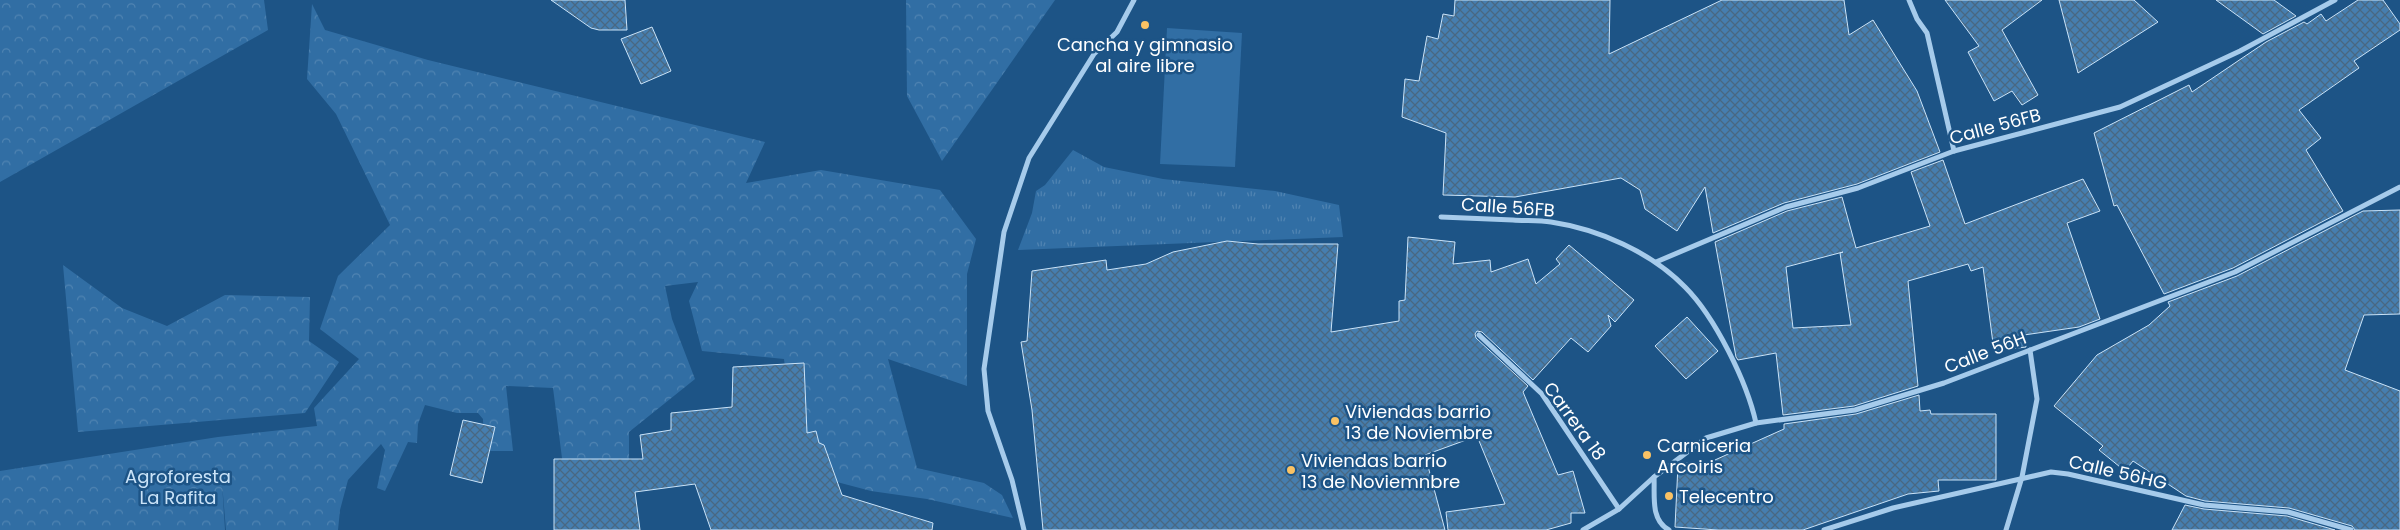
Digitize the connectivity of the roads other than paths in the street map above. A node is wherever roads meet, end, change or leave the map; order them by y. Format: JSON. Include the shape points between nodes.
{"nodes":[{"id":1,"x":1134,"y":0,"type":"edge"},
{"id":2,"x":1909,"y":0,"type":"edge"},
{"id":3,"x":2335,"y":0,"type":"edge"},
{"id":4,"x":1954,"y":151,"type":"junction"},
{"id":5,"x":2400,"y":187,"type":"edge"},
{"id":6,"x":1441,"y":217,"type":"dead end"},
{"id":7,"x":1656,"y":262,"type":"junction"},
{"id":8,"x":1478,"y":335,"type":"dead end"},
{"id":9,"x":2030,"y":350,"type":"junction"},
{"id":10,"x":1756,"y":423,"type":"junction"},
{"id":11,"x":1654,"y":477,"type":"junction"},
{"id":12,"x":2022,"y":477,"type":"junction"},
{"id":13,"x":1619,"y":509,"type":"junction"},
{"id":14,"x":1024,"y":530,"type":"edge"},
{"id":15,"x":1583,"y":530,"type":"edge"},
{"id":16,"x":1669,"y":530,"type":"edge"},
{"id":17,"x":1824,"y":530,"type":"edge"},
{"id":18,"x":2006,"y":530,"type":"edge"},
{"id":19,"x":2350,"y":530,"type":"edge"}],
"edges":[{"from":1,"to":14,"type":"street","via":[[1117,32],[1094,54],[1029,158],[1004,232],[984,369],[988,411],[1012,480]]},
{"from":2,"to":4,"type":"street","via":[[1927,33]]},
{"from":3,"to":4,"type":"street","name":"Calle 56FB","via":[[2240,51],[2120,107]]},
{"from":4,"to":7,"type":"street","name":"Calle 56FB","via":[[1858,188],[1786,207]]},
{"from":5,"to":9,"type":"street","name":"Calle 56H","via":[[2235,272]]},
{"from":6,"to":7,"type":"street","name":"Calle 56FB","via":[[1550,222],[1603,236]]},
{"from":7,"to":10,"type":"street","name":"Calle 56FB","via":[[1686,287],[1711,322],[1733,358],[1751,400]]},
{"from":8,"to":13,"type":"street","name":"Carrera 18","via":[[1542,394]]},
{"from":9,"to":10,"type":"street","name":"Calle 56H","via":[[1855,410]]},
{"from":9,"to":12,"type":"street","via":[[2037,399]]},
{"from":10,"to":11,"type":"street","name":"Calle 56H","via":[[1706,438]]},
{"from":11,"to":13,"type":"street","name":"Calle 56H"},
{"from":11,"to":16,"type":"street","via":[[1656,516],[1661,526]]},
{"from":12,"to":17,"type":"street","name":"Calle 56HG","via":[[1893,508]]},
{"from":12,"to":18,"type":"street"},
{"from":12,"to":19,"type":"street","name":"Calle 56HG","via":[[2051,472],[2068,474],[2204,505],[2288,512]]},
{"from":13,"to":15,"type":"street","name":"Calle 56H"}]}
